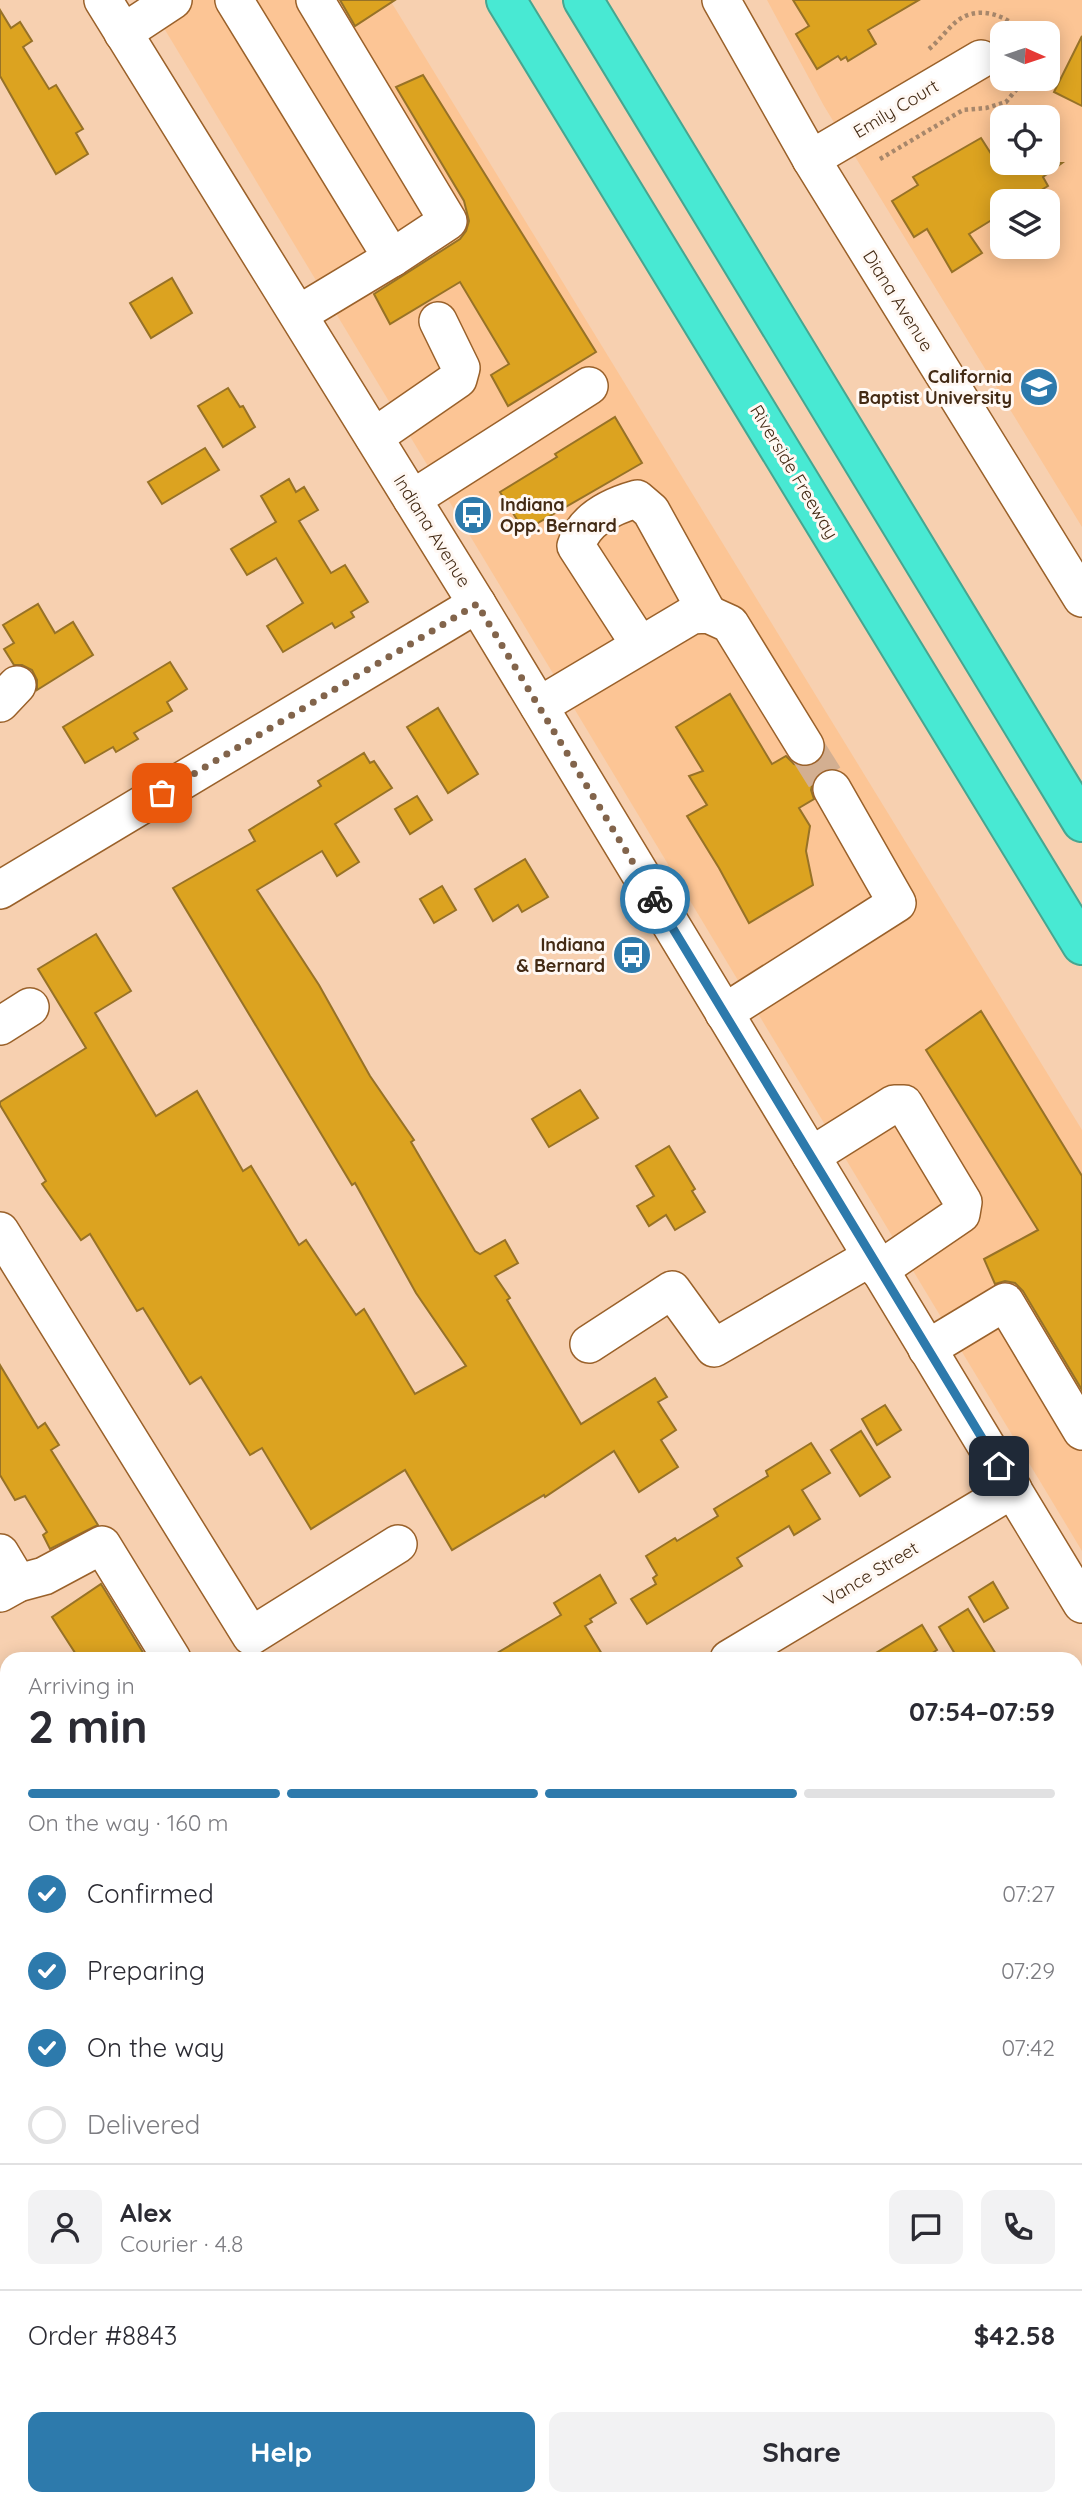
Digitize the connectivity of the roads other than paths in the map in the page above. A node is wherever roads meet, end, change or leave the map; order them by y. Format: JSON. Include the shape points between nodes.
{"nodes":[{"id":1,"x":103,"y":0,"type":"edge"},
{"id":2,"x":173,"y":0,"type":"edge"},
{"id":3,"x":234,"y":0,"type":"edge"},
{"id":4,"x":315,"y":0,"type":"edge"},
{"id":5,"x":506,"y":0,"type":"edge"},
{"id":6,"x":583,"y":0,"type":"edge"},
{"id":7,"x":721,"y":0,"type":"edge"},
{"id":8,"x":123,"y":33,"type":"junction"},
{"id":9,"x":981,"y":59,"type":"dead end"},
{"id":10,"x":811,"y":159,"type":"junction"},
{"id":11,"x":392,"y":258,"type":"junction"},
{"id":12,"x":299,"y":314,"type":"junction"},
{"id":13,"x":438,"y":321,"type":"dead end"},
{"id":14,"x":589,"y":386,"type":"dead end"},
{"id":15,"x":374,"y":437,"type":"junction"},
{"id":16,"x":412,"y":499,"type":"junction"},
{"id":17,"x":1082,"y":598,"type":"edge"},
{"id":18,"x":477,"y":604,"type":"junction"},
{"id":19,"x":708,"y":614,"type":"junction"},
{"id":20,"x":640,"y":645,"type":"junction"},
{"id":21,"x":539,"y":706,"type":"junction"},
{"id":22,"x":804,"y":746,"type":"tunnel mouth"},
{"id":23,"x":832,"y":789,"type":"tunnel mouth"},
{"id":24,"x":1082,"y":822,"type":"edge"},
{"id":25,"x":0,"y":891,"type":"edge"},
{"id":26,"x":1082,"y":945,"type":"edge"},
{"id":27,"x":724,"y":1013,"type":"junction"},
{"id":28,"x":811,"y":1156,"type":"junction"},
{"id":29,"x":0,"y":1231,"type":"edge"},
{"id":30,"x":875,"y":1263,"type":"junction"},
{"id":31,"x":589,"y":1344,"type":"dead end"},
{"id":32,"x":928,"y":1349,"type":"junction"},
{"id":33,"x":1082,"y":1432,"type":"edge"},
{"id":34,"x":1013,"y":1489,"type":"junction"},
{"id":35,"x":398,"y":1545,"type":"dead end"},
{"id":36,"x":6,"y":1577,"type":"edge"},
{"id":37,"x":1081,"y":1601,"type":"edge"},
{"id":38,"x":168,"y":1652,"type":"edge"},
{"id":39,"x":741,"y":1652,"type":"edge"}],
"edges":[{"from":1,"to":8,"type":"street","name":"Indiana Avenue"},
{"from":2,"to":8,"type":"street"},
{"from":3,"to":11,"type":"street"},
{"from":4,"to":11,"type":"street","via":[[448,221]]},
{"from":5,"to":26,"type":"highway","name":"Riverside Freeway"},
{"from":6,"to":24,"type":"highway"},
{"from":7,"to":10,"type":"street","name":"Diana Avenue"},
{"from":8,"to":12,"type":"street","name":"Indiana Avenue"},
{"from":9,"to":10,"type":"street","name":"Emily Court"},
{"from":10,"to":17,"type":"street","name":"Diana Avenue"},
{"from":11,"to":12,"type":"street"},
{"from":12,"to":15,"type":"street","name":"Indiana Avenue"},
{"from":13,"to":15,"type":"street","via":[[461,368],[458,379]]},
{"from":14,"to":16,"type":"street"},
{"from":15,"to":16,"type":"street","name":"Indiana Avenue"},
{"from":16,"to":18,"type":"street","name":"Indiana Avenue"},
{"from":18,"to":21,"type":"street","name":"Indiana Avenue"},
{"from":18,"to":25,"type":"street"},
{"from":19,"to":20,"type":"street","via":[[692,615]]},
{"from":19,"to":20,"type":"street","via":[[651,511],[637,499],[613,506],[580,531],[576,546]]},
{"from":19,"to":22,"type":"street","via":[[730,624]]},
{"from":20,"to":21,"type":"street"},
{"from":21,"to":27,"type":"street","name":"Indiana Avenue"},
{"from":23,"to":27,"type":"street","via":[[897,903]]},
{"from":27,"to":28,"type":"street","name":"Indiana Avenue"},
{"from":28,"to":30,"type":"street","name":"Indiana Avenue"},
{"from":28,"to":30,"type":"street","via":[[894,1104],[904,1104],[962,1202],[961,1214]]},
{"from":29,"to":35,"type":"street","via":[[251,1636]]},
{"from":30,"to":31,"type":"street","via":[[714,1348],[672,1290]]},
{"from":30,"to":32,"type":"street","name":"Indiana Avenue"},
{"from":32,"to":33,"type":"street","via":[[1005,1302]]},
{"from":32,"to":34,"type":"street","name":"Indiana Avenue"},
{"from":34,"to":37,"type":"street","name":"Indiana Avenue"},
{"from":34,"to":39,"type":"street","name":"Vance Street"},
{"from":36,"to":38,"type":"street","via":[[44,1576],[102,1545]]}]}
